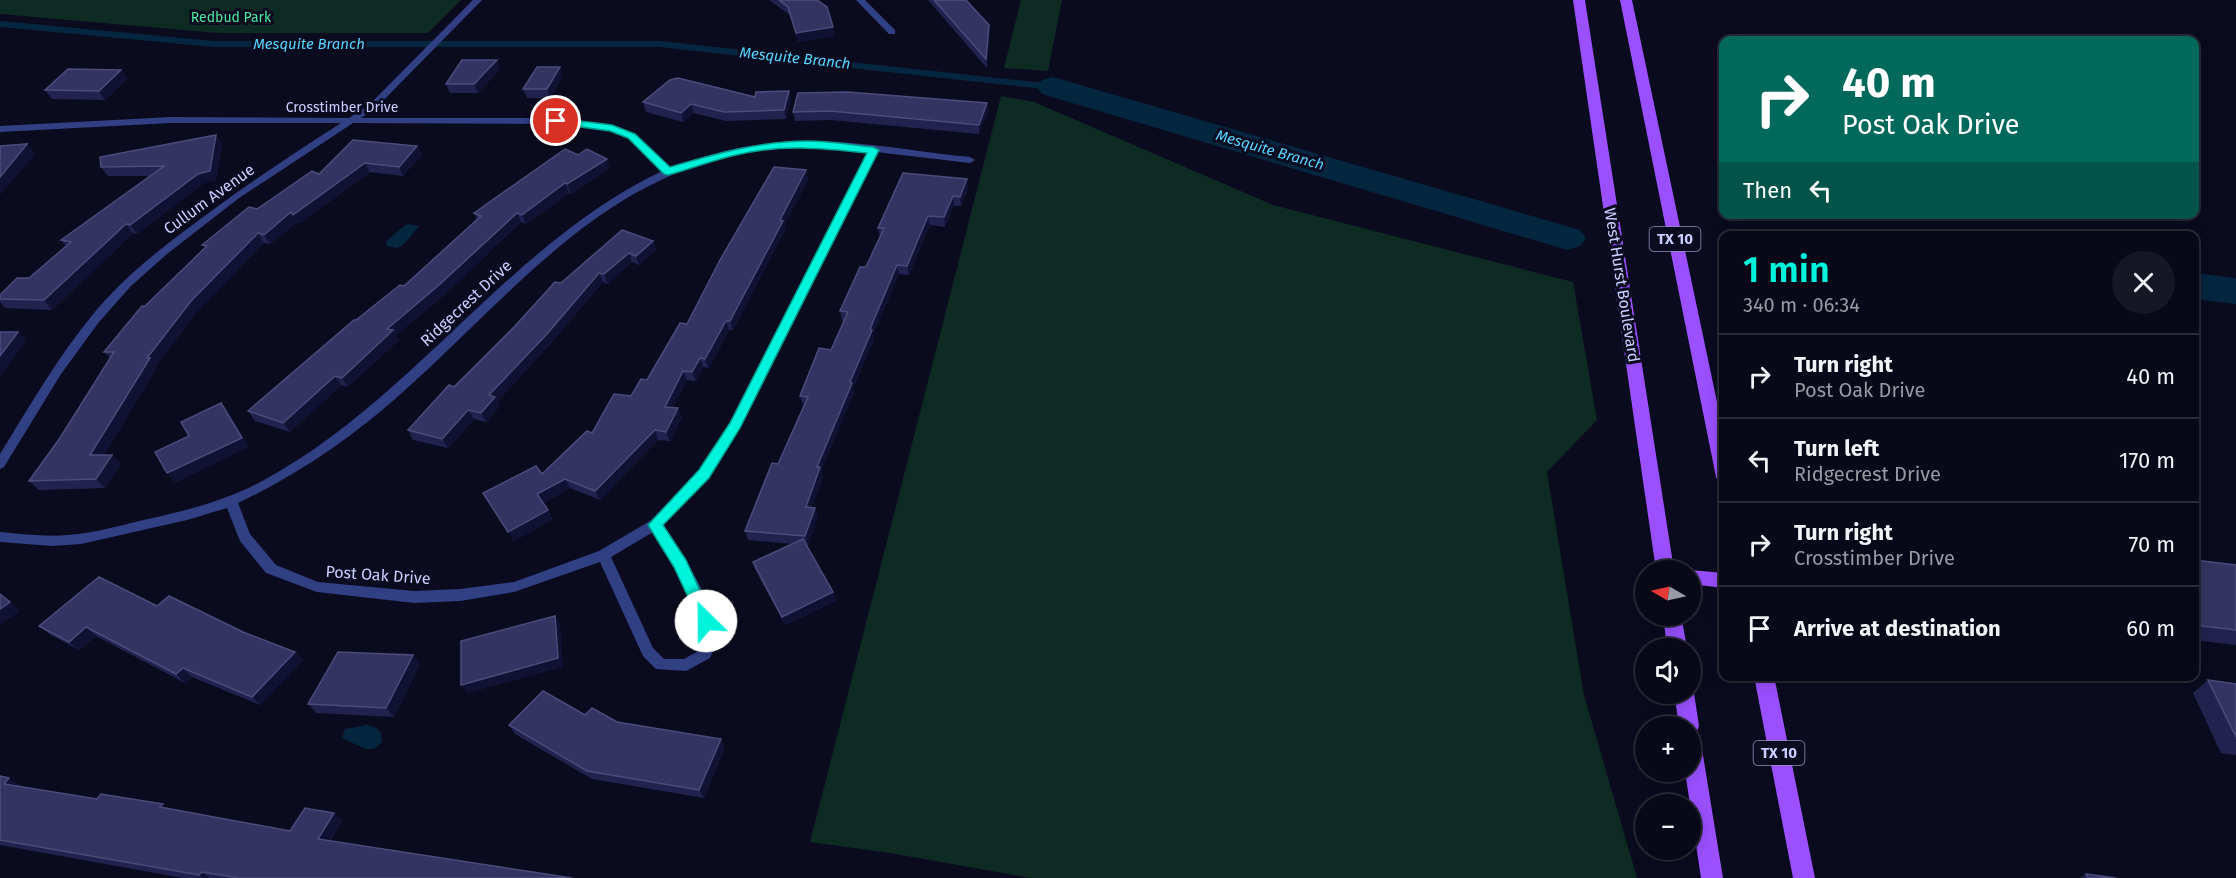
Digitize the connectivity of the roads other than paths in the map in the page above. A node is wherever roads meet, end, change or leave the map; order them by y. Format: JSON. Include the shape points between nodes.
{"nodes":[{"id":1,"x":478,"y":0,"type":"edge"},
{"id":2,"x":860,"y":0,"type":"edge"},
{"id":3,"x":1579,"y":0,"type":"edge"},
{"id":4,"x":1626,"y":0,"type":"edge"},
{"id":5,"x":892,"y":32,"type":"dead end"},
{"id":6,"x":353,"y":121,"type":"junction"},
{"id":7,"x":0,"y":129,"type":"edge"},
{"id":8,"x":873,"y":150,"type":"junction"},
{"id":9,"x":970,"y":160,"type":"dead end"},
{"id":10,"x":668,"y":172,"type":"junction"},
{"id":11,"x":1719,"y":453,"type":"edge"},
{"id":12,"x":0,"y":464,"type":"edge"},
{"id":13,"x":231,"y":501,"type":"junction"},
{"id":14,"x":655,"y":525,"type":"junction"},
{"id":15,"x":0,"y":537,"type":"edge"},
{"id":16,"x":604,"y":555,"type":"junction"},
{"id":17,"x":1663,"y":560,"type":"edge"},
{"id":18,"x":1701,"y":578,"type":"edge"},
{"id":19,"x":1719,"y":580,"type":"edge"},
{"id":20,"x":1765,"y":681,"type":"edge"},
{"id":21,"x":1697,"y":782,"type":"edge"},
{"id":22,"x":1712,"y":878,"type":"edge"},
{"id":23,"x":1804,"y":878,"type":"edge"}],
"edges":[{"from":1,"to":6,"type":"street","name":"Cullum Avenue","via":[[373,106]]},
{"from":2,"to":5,"type":"street"},
{"from":3,"to":17,"type":"main road","name":"West Hurst Boulevard"},
{"from":4,"to":11,"type":"main road","number":"TX 10"},
{"from":6,"to":7,"type":"street","name":"Crosstimber Drive","via":[[171,120]]},
{"from":6,"to":10,"type":"street","name":"Crosstimber Drive","via":[[591,124],[632,136]]},
{"from":6,"to":12,"type":"street","name":"Cullum Avenue","via":[[236,196],[127,284],[57,371]]},
{"from":8,"to":9,"type":"street","name":"Ridgecrest Drive"},
{"from":8,"to":10,"type":"street","name":"Ridgecrest Drive","via":[[776,145],[735,152]]},
{"from":8,"to":14,"type":"street","name":"Post Oak Drive","via":[[735,425],[704,474]]},
{"from":10,"to":13,"type":"street","name":"Ridgecrest Drive","via":[[626,191],[565,235],[376,409],[324,449]]},
{"from":13,"to":15,"type":"street","name":"Ridgecrest Drive","via":[[169,520],[62,541]]},
{"from":13,"to":16,"type":"street","name":"Post Oak Drive","via":[[245,537],[271,569],[317,588],[414,597],[460,595],[514,587]]},
{"from":14,"to":16,"type":"street","name":"Post Oak Drive"},
{"from":14,"to":16,"type":"street","via":[[702,608],[711,634],[705,654],[686,665],[661,665],[648,652]]},
{"from":18,"to":19,"type":"main road"},
{"from":20,"to":23,"type":"main road","number":"TX 10"},
{"from":21,"to":22,"type":"main road"}]}
